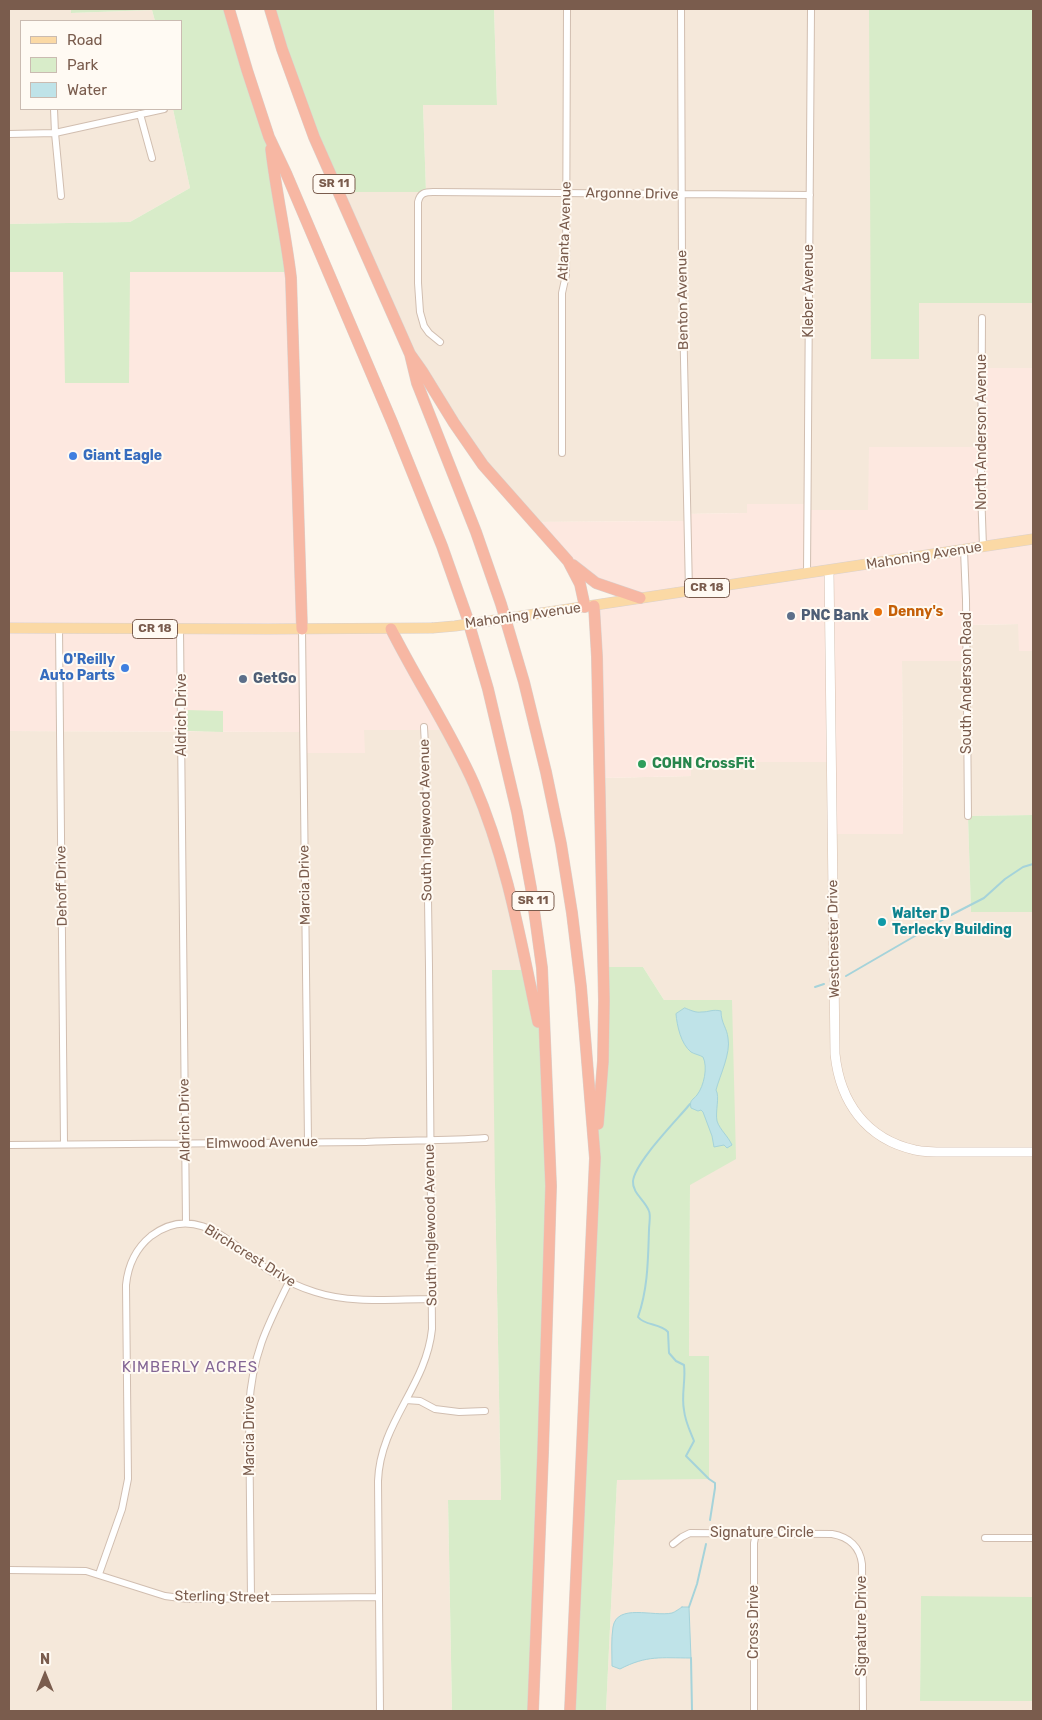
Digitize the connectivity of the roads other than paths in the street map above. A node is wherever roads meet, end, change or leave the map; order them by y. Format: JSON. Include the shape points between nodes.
{"nodes":[{"id":1,"x":229,"y":9,"type":"edge"},
{"id":2,"x":270,"y":9,"type":"edge"},
{"id":3,"x":567,"y":9,"type":"edge"},
{"id":4,"x":681,"y":9,"type":"edge"},
{"id":5,"x":811,"y":9,"type":"edge"},
{"id":6,"x":54,"y":110,"type":"edge"},
{"id":7,"x":159,"y":110,"type":"edge"},
{"id":8,"x":140,"y":114,"type":"junction"},
{"id":9,"x":55,"y":133,"type":"junction"},
{"id":10,"x":9,"y":134,"type":"edge"},
{"id":11,"x":270,"y":137,"type":"junction"},
{"id":12,"x":152,"y":158,"type":"dead end"},
{"id":13,"x":566,"y":194,"type":"junction"},
{"id":14,"x":682,"y":194,"type":"junction"},
{"id":15,"x":810,"y":195,"type":"junction"},
{"id":16,"x":61,"y":196,"type":"dead end"},
{"id":17,"x":982,"y":318,"type":"dead end"},
{"id":18,"x":440,"y":342,"type":"dead end"},
{"id":19,"x":410,"y":354,"type":"junction"},
{"id":20,"x":562,"y":453,"type":"dead end"},
{"id":21,"x":1033,"y":539,"type":"edge"},
{"id":22,"x":983,"y":546,"type":"junction"},
{"id":23,"x":964,"y":550,"type":"junction"},
{"id":24,"x":568,"y":561,"type":"junction"},
{"id":25,"x":830,"y":570,"type":"junction"},
{"id":26,"x":807,"y":573,"type":"junction"},
{"id":27,"x":689,"y":591,"type":"junction"},
{"id":28,"x":640,"y":598,"type":"junction"},
{"id":29,"x":590,"y":606,"type":"junction"},
{"id":30,"x":9,"y":628,"type":"edge"},
{"id":31,"x":59,"y":629,"type":"junction"},
{"id":32,"x":180,"y":629,"type":"junction"},
{"id":33,"x":302,"y":629,"type":"junction"},
{"id":34,"x":390,"y":629,"type":"junction"},
{"id":35,"x":424,"y":727,"type":"dead end"},
{"id":36,"x":968,"y":816,"type":"dead end"},
{"id":37,"x":545,"y":1054,"type":"junction"},
{"id":38,"x":485,"y":1138,"type":"dead end"},
{"id":39,"x":430,"y":1140,"type":"junction"},
{"id":40,"x":308,"y":1142,"type":"junction"},
{"id":41,"x":186,"y":1143,"type":"junction"},
{"id":42,"x":9,"y":1144,"type":"edge"},
{"id":43,"x":64,"y":1144,"type":"junction"},
{"id":44,"x":1033,"y":1152,"type":"edge"},
{"id":45,"x":595,"y":1158,"type":"junction"},
{"id":46,"x":186,"y":1223,"type":"junction"},
{"id":47,"x":289,"y":1282,"type":"junction"},
{"id":48,"x":432,"y":1299,"type":"junction"},
{"id":49,"x":406,"y":1400,"type":"junction"},
{"id":50,"x":485,"y":1411,"type":"dead end"},
{"id":51,"x":756,"y":1533,"type":"junction"},
{"id":52,"x":985,"y":1538,"type":"dead end"},
{"id":53,"x":1033,"y":1538,"type":"edge"},
{"id":54,"x":852,"y":1543,"type":"joint"},
{"id":55,"x":673,"y":1544,"type":"dead end"},
{"id":56,"x":9,"y":1570,"type":"edge"},
{"id":57,"x":99,"y":1574,"type":"junction"},
{"id":58,"x":379,"y":1597,"type":"junction"},
{"id":59,"x":251,"y":1598,"type":"junction"},
{"id":60,"x":380,"y":1711,"type":"edge"},
{"id":61,"x":533,"y":1711,"type":"edge"},
{"id":62,"x":570,"y":1711,"type":"edge"},
{"id":63,"x":754,"y":1711,"type":"edge"},
{"id":64,"x":863,"y":1711,"type":"edge"}],
"edges":[{"from":1,"to":11,"type":"highway","number":"SR 11"},
{"from":2,"to":19,"type":"highway","number":"SR 11","via":[[314,137]]},
{"from":3,"to":13,"type":"street","name":"Atlanta Avenue"},
{"from":4,"to":14,"type":"street","name":"Benton Avenue"},
{"from":5,"to":15,"type":"street","name":"Kleber Avenue"},
{"from":6,"to":9,"type":"street"},
{"from":7,"to":8,"type":"street"},
{"from":8,"to":9,"type":"street"},
{"from":8,"to":12,"type":"street"},
{"from":9,"to":10,"type":"street"},
{"from":9,"to":16,"type":"street"},
{"from":11,"to":33,"type":"highway","via":[[291,278]]},
{"from":11,"to":37,"type":"highway","number":"SR 11","via":[[427,507],[475,644],[504,750],[531,888],[542,968]]},
{"from":13,"to":14,"type":"street","name":"Argonne Drive"},
{"from":13,"to":18,"type":"street","name":"Argonne Drive","via":[[433,192],[420,196],[420,312],[429,334]]},
{"from":13,"to":20,"type":"street","name":"Atlanta Avenue"},
{"from":14,"to":15,"type":"street","name":"Argonne Drive"},
{"from":14,"to":27,"type":"street","name":"Benton Avenue"},
{"from":15,"to":26,"type":"street","name":"Kleber Avenue"},
{"from":17,"to":22,"type":"street","name":"North Anderson Avenue"},
{"from":19,"to":24,"type":"highway","via":[[479,459]]},
{"from":19,"to":45,"type":"highway","number":"SR 11","via":[[419,390],[473,522],[501,604],[544,764],[572,913]]},
{"from":21,"to":22,"type":"main road","name":"Mahoning Avenue","number":"CR 18"},
{"from":22,"to":23,"type":"main road","name":"Mahoning Avenue","number":"CR 18"},
{"from":23,"to":25,"type":"main road","name":"Mahoning Avenue","number":"CR 18"},
{"from":23,"to":36,"type":"street","name":"South Anderson Road"},
{"from":24,"to":28,"type":"highway","via":[[596,583]]},
{"from":24,"to":29,"type":"highway"},
{"from":25,"to":26,"type":"main road","name":"Mahoning Avenue","number":"CR 18"},
{"from":25,"to":44,"type":"street","name":"Westchester Drive","via":[[835,1054],[840,1084],[865,1123],[899,1145],[928,1152]]},
{"from":26,"to":27,"type":"main road","name":"Mahoning Avenue","number":"CR 18"},
{"from":27,"to":28,"type":"main road","name":"Mahoning Avenue","number":"CR 18"},
{"from":28,"to":29,"type":"main road","name":"Mahoning Avenue","number":"CR 18"},
{"from":29,"to":34,"type":"main road","name":"Mahoning Avenue","number":"CR 18","bridge":true,"via":[[455,626]]},
{"from":29,"to":45,"type":"highway","via":[[597,657],[604,1001]]},
{"from":30,"to":31,"type":"main road","name":"Mahoning Avenue","number":"CR 18"},
{"from":31,"to":32,"type":"main road","name":"Mahoning Avenue","number":"CR 18"},
{"from":31,"to":43,"type":"street","name":"Dehoff Drive"},
{"from":32,"to":33,"type":"main road","name":"Mahoning Avenue","number":"CR 18"},
{"from":32,"to":41,"type":"street","name":"Aldrich Drive"},
{"from":33,"to":34,"type":"main road","name":"Mahoning Avenue","number":"CR 18"},
{"from":33,"to":40,"type":"street","name":"Marcia Drive"},
{"from":34,"to":37,"type":"highway","via":[[461,758],[486,815],[513,905]]},
{"from":35,"to":39,"type":"street","name":"South Inglewood Avenue"},
{"from":37,"to":61,"type":"highway","number":"SR 11","via":[[550,1246]]},
{"from":38,"to":39,"type":"street","name":"Elmwood Avenue"},
{"from":39,"to":40,"type":"street","name":"Elmwood Avenue"},
{"from":39,"to":48,"type":"street","name":"South Inglewood Avenue"},
{"from":40,"to":41,"type":"street","name":"Elmwood Avenue"},
{"from":41,"to":43,"type":"street","name":"Elmwood Avenue"},
{"from":41,"to":46,"type":"street","name":"Aldrich Drive"},
{"from":42,"to":43,"type":"street","name":"Elmwood Avenue"},
{"from":45,"to":62,"type":"highway","number":"SR 11"},
{"from":46,"to":47,"type":"street","name":"Birchcrest Drive","via":[[218,1232]]},
{"from":46,"to":57,"type":"street","via":[[156,1232],[145,1241],[134,1255],[128,1271],[128,1479],[122,1509]]},
{"from":47,"to":48,"type":"street","name":"Birchcrest Drive","via":[[316,1293],[344,1299]]},
{"from":47,"to":59,"type":"street","name":"Marcia Drive","via":[[261,1340],[250,1385]]},
{"from":48,"to":49,"type":"street","name":"South Inglewood Avenue","via":[[429,1349]]},
{"from":49,"to":50,"type":"street","via":[[459,1412]]},
{"from":49,"to":58,"type":"street","name":"South Inglewood Avenue","via":[[387,1437],[379,1464]]},
{"from":51,"to":54,"type":"street","name":"Signature Circle","via":[[832,1534]]},
{"from":51,"to":55,"type":"street","name":"Signature Circle","via":[[690,1533]]},
{"from":51,"to":63,"type":"street","name":"Cross Drive"},
{"from":52,"to":53,"type":"street"},
{"from":54,"to":64,"type":"street","name":"Signature Drive","via":[[862,1564]]},
{"from":56,"to":57,"type":"street","name":"Sterling Street","via":[[76,1570]]},
{"from":57,"to":59,"type":"street","name":"Sterling Street","via":[[173,1598]]},
{"from":58,"to":59,"type":"street","name":"Sterling Street"},
{"from":58,"to":60,"type":"street","name":"South Inglewood Avenue"}]}
